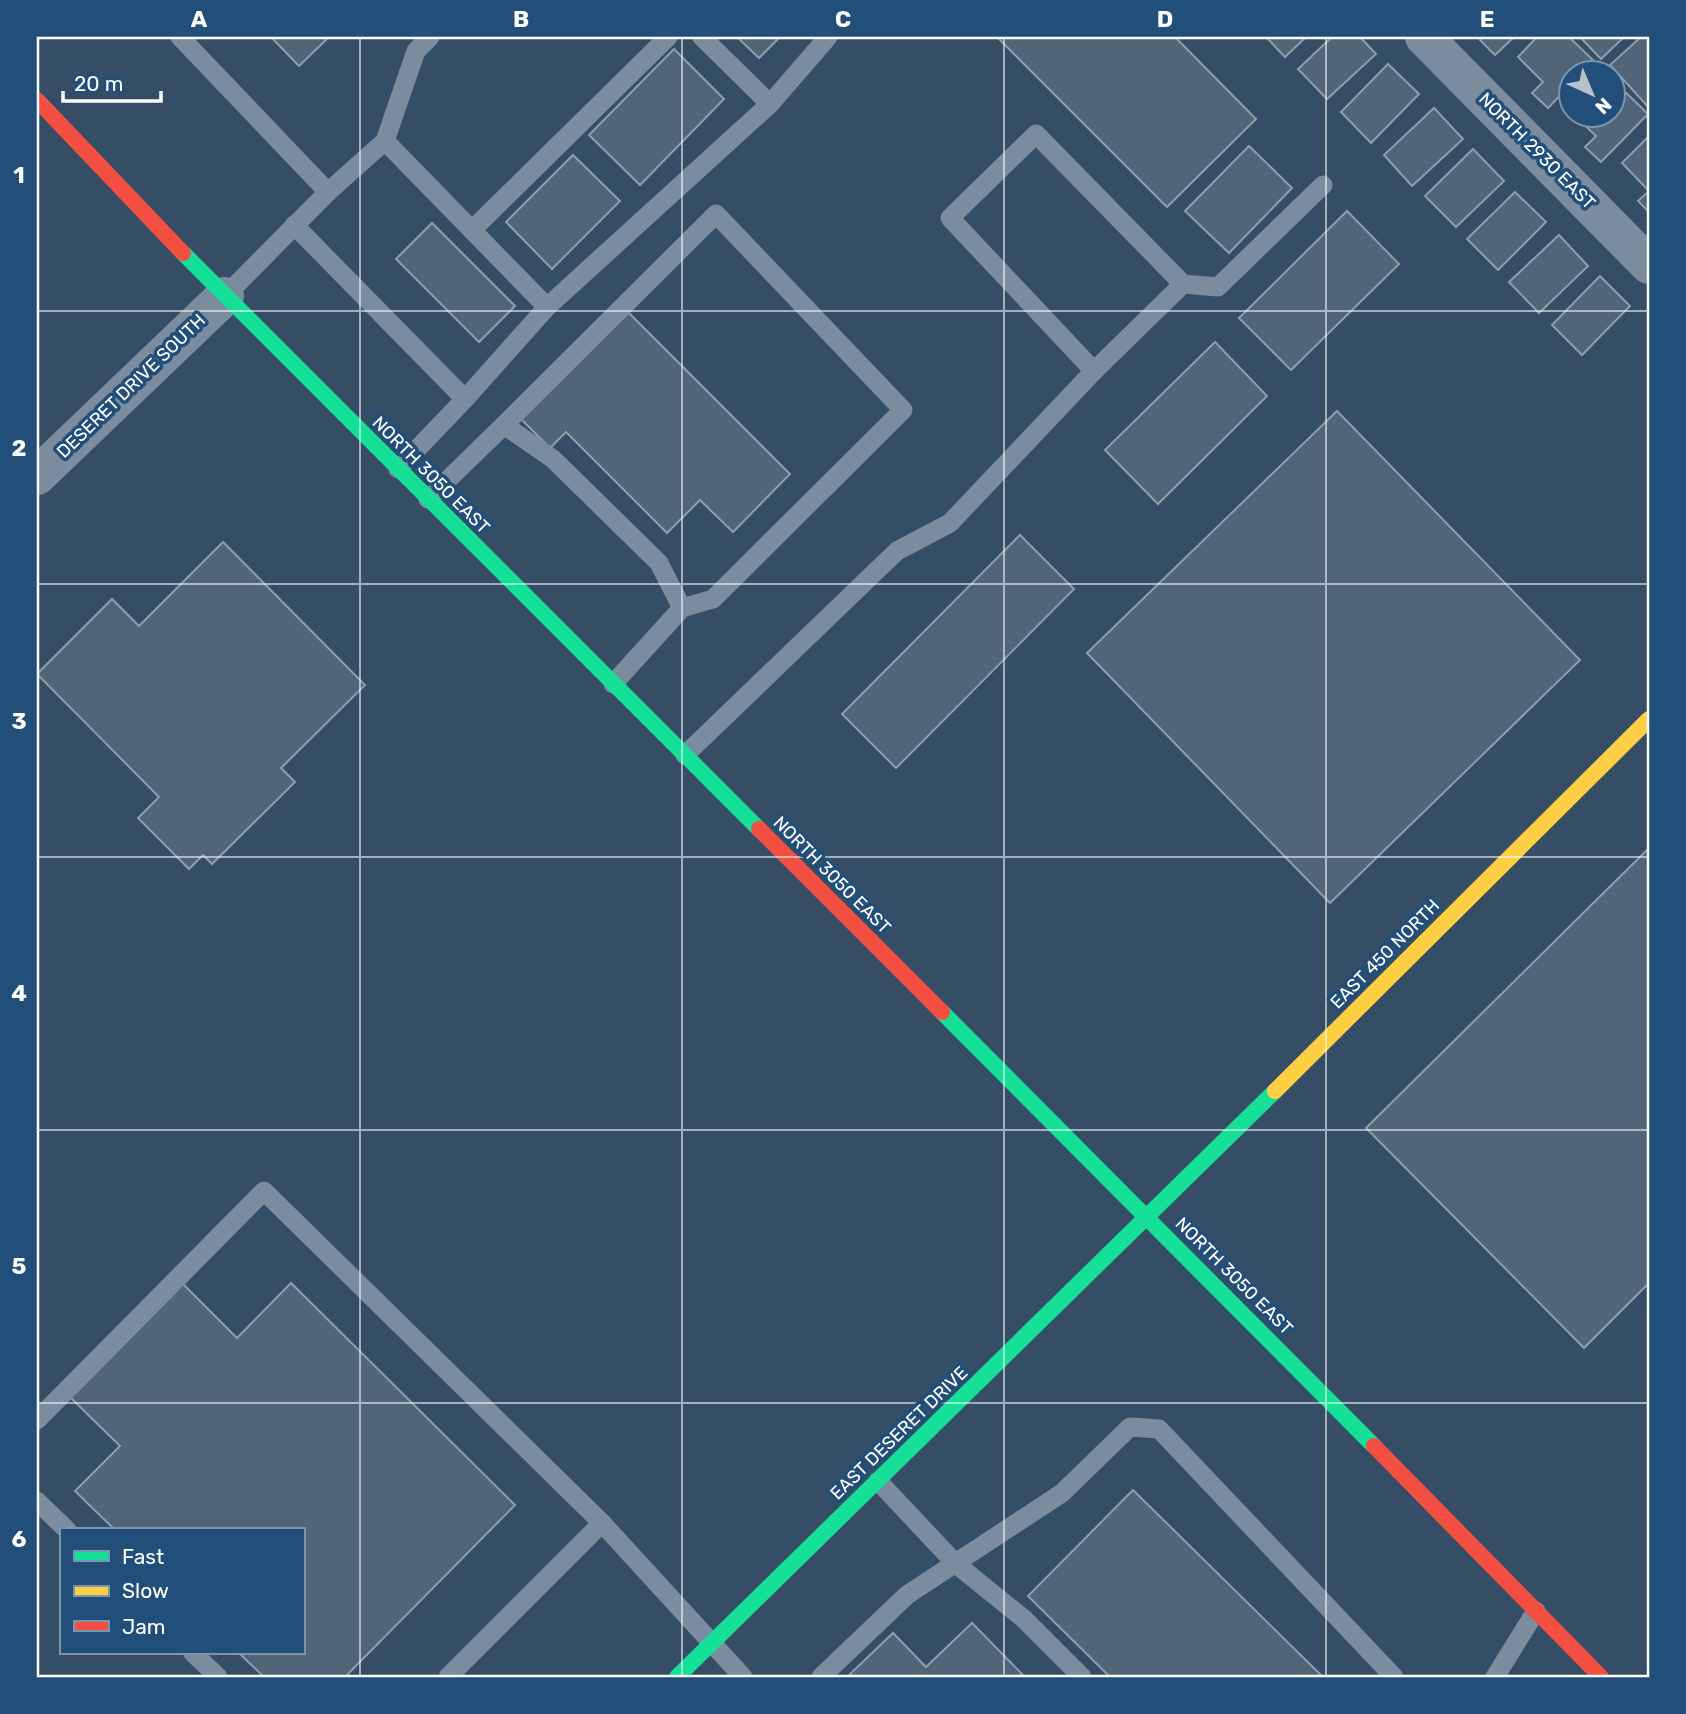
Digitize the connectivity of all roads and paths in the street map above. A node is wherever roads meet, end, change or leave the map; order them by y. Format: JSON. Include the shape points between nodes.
{"nodes":[{"id":1,"x":180,"y":37,"type":"edge"},
{"id":2,"x":430,"y":37,"type":"edge"},
{"id":3,"x":668,"y":37,"type":"edge"},
{"id":4,"x":702,"y":37,"type":"edge"},
{"id":5,"x":828,"y":37,"type":"edge"},
{"id":6,"x":1424,"y":37,"type":"edge"},
{"id":7,"x":37,"y":100,"type":"edge"},
{"id":8,"x":770,"y":104,"type":"junction"},
{"id":9,"x":385,"y":141,"type":"junction"},
{"id":10,"x":1323,"y":185,"type":"dead end"},
{"id":11,"x":328,"y":192,"type":"junction"},
{"id":12,"x":294,"y":225,"type":"junction"},
{"id":13,"x":472,"y":230,"type":"junction"},
{"id":14,"x":1649,"y":265,"type":"edge"},
{"id":15,"x":1183,"y":284,"type":"junction"},
{"id":16,"x":225,"y":296,"type":"junction"},
{"id":17,"x":547,"y":307,"type":"junction"},
{"id":18,"x":1094,"y":371,"type":"junction"},
{"id":19,"x":466,"y":399,"type":"junction"},
{"id":20,"x":504,"y":425,"type":"junction"},
{"id":21,"x":398,"y":469,"type":"junction"},
{"id":22,"x":37,"y":476,"type":"edge"},
{"id":23,"x":428,"y":499,"type":"junction"},
{"id":24,"x":682,"y":608,"type":"junction"},
{"id":25,"x":613,"y":684,"type":"junction"},
{"id":26,"x":1649,"y":719,"type":"edge"},
{"id":27,"x":685,"y":755,"type":"junction"},
{"id":28,"x":1148,"y":1217,"type":"junction"},
{"id":29,"x":37,"y":1420,"type":"edge"},
{"id":30,"x":878,"y":1482,"type":"junction"},
{"id":31,"x":37,"y":1501,"type":"edge"},
{"id":32,"x":602,"y":1523,"type":"junction"},
{"id":33,"x":65,"y":1528,"type":"edge"},
{"id":34,"x":956,"y":1564,"type":"junction"},
{"id":35,"x":1536,"y":1611,"type":"junction"},
{"id":36,"x":712,"y":1643,"type":"junction"},
{"id":37,"x":194,"y":1654,"type":"edge"},
{"id":38,"x":219,"y":1677,"type":"edge"},
{"id":39,"x":448,"y":1677,"type":"edge"},
{"id":40,"x":677,"y":1677,"type":"edge"},
{"id":41,"x":743,"y":1677,"type":"edge"},
{"id":42,"x":821,"y":1677,"type":"edge"},
{"id":43,"x":1082,"y":1677,"type":"edge"},
{"id":44,"x":1394,"y":1677,"type":"edge"},
{"id":45,"x":1496,"y":1677,"type":"edge"},
{"id":46,"x":1601,"y":1677,"type":"edge"}],
"edges":[{"from":1,"to":11,"type":"lane"},
{"from":2,"to":9,"type":"lane","via":[[416,51]]},
{"from":3,"to":13,"type":"lane"},
{"from":4,"to":8,"type":"lane"},
{"from":5,"to":8,"type":"lane"},
{"from":6,"to":14,"type":"street","name":"NORTH 2930 EAST"},
{"from":7,"to":16,"type":"main road","name":"NORTH 3050 EAST"},
{"from":8,"to":17,"type":"lane"},
{"from":9,"to":11,"type":"lane"},
{"from":9,"to":13,"type":"lane"},
{"from":10,"to":15,"type":"lane","via":[[1218,287]]},
{"from":11,"to":12,"type":"lane"},
{"from":12,"to":16,"type":"lane"},
{"from":12,"to":19,"type":"lane"},
{"from":13,"to":17,"type":"lane"},
{"from":15,"to":18,"type":"lane"},
{"from":15,"to":18,"type":"lane","via":[[1036,134],[950,218]]},
{"from":16,"to":21,"type":"main road","name":"NORTH 3050 EAST"},
{"from":16,"to":22,"type":"street","name":"DESERET DRIVE SOUTH"},
{"from":17,"to":19,"type":"lane"},
{"from":18,"to":27,"type":"lane","via":[[950,523],[897,551]]},
{"from":19,"to":21,"type":"lane"},
{"from":20,"to":23,"type":"lane"},
{"from":20,"to":24,"type":"lane","via":[[553,459],[659,562]]},
{"from":20,"to":24,"type":"lane","via":[[716,214],[903,410],[713,599]]},
{"from":21,"to":23,"type":"main road","name":"NORTH 3050 EAST"},
{"from":23,"to":25,"type":"main road","name":"NORTH 3050 EAST"},
{"from":24,"to":25,"type":"lane"},
{"from":25,"to":27,"type":"main road","name":"NORTH 3050 EAST"},
{"from":26,"to":28,"type":"main road","name":"EAST 450 NORTH"},
{"from":27,"to":28,"type":"main road","name":"NORTH 3050 EAST"},
{"from":28,"to":30,"type":"main road","name":"EAST DESERET DRIVE"},
{"from":28,"to":35,"type":"main road","name":"NORTH 3050 EAST"},
{"from":29,"to":32,"type":"lane","via":[[264,1191]]},
{"from":30,"to":34,"type":"lane"},
{"from":30,"to":36,"type":"main road","name":"EAST DESERET DRIVE"},
{"from":31,"to":33,"type":"lane"},
{"from":32,"to":36,"type":"lane"},
{"from":32,"to":39,"type":"lane"},
{"from":34,"to":42,"type":"lane","via":[[907,1595]]},
{"from":34,"to":43,"type":"lane","via":[[1024,1619]]},
{"from":34,"to":44,"type":"lane","via":[[1062,1493],[1130,1427],[1159,1429]]},
{"from":35,"to":45,"type":"lane"},
{"from":35,"to":46,"type":"main road","name":"NORTH 3050 EAST"},
{"from":36,"to":40,"type":"main road","name":"EAST DESERET DRIVE"},
{"from":36,"to":41,"type":"lane"},
{"from":37,"to":38,"type":"lane"}]}
